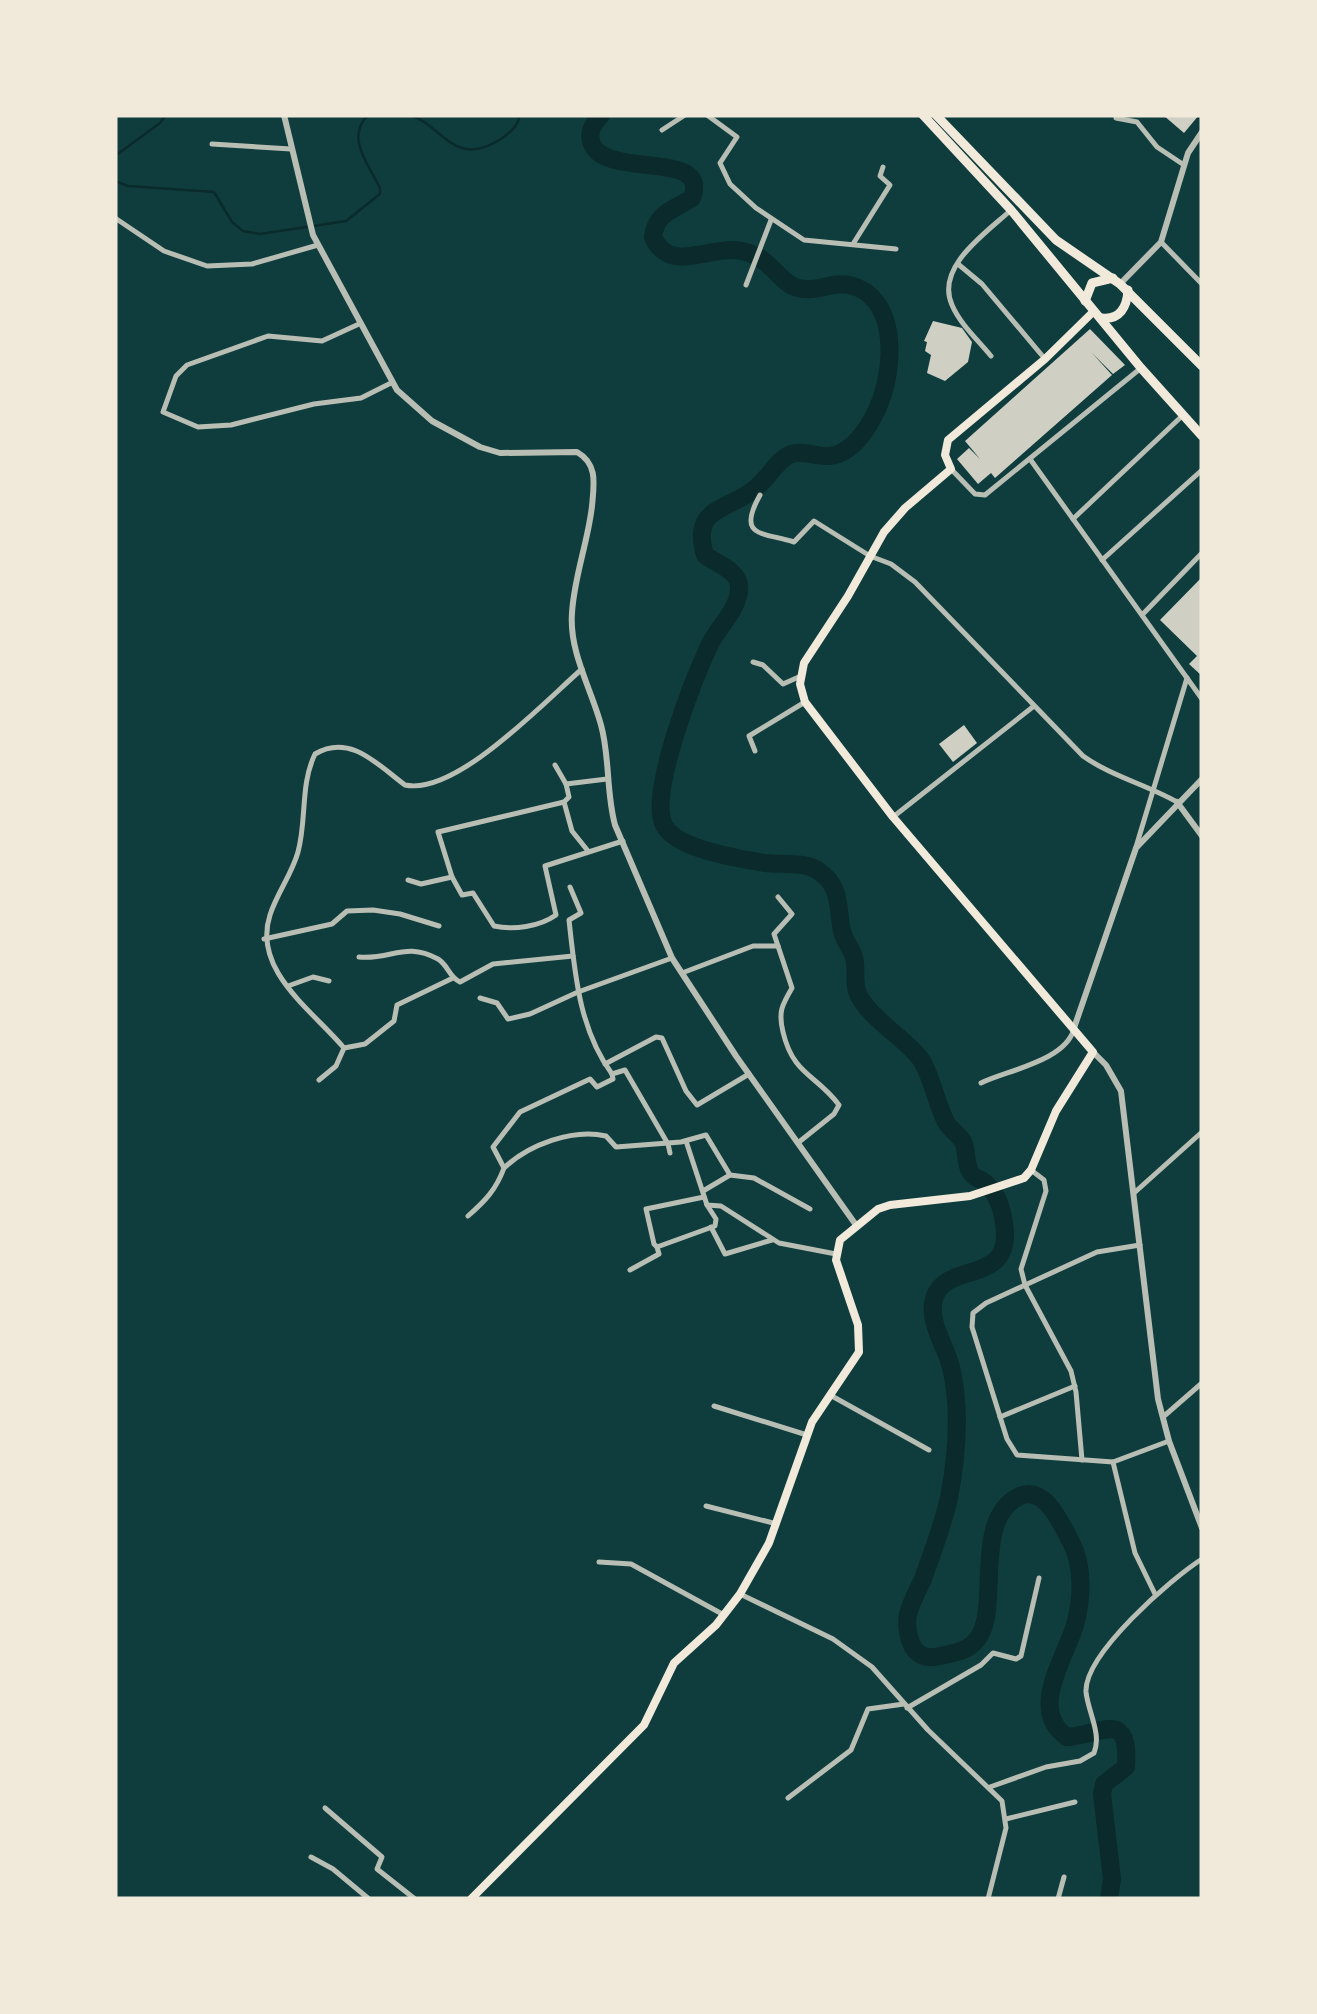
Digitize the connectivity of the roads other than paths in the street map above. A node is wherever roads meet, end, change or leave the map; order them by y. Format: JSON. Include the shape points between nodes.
{"nodes":[{"id":1,"x":284,"y":115,"type":"edge"},
{"id":2,"x":685,"y":115,"type":"edge"},
{"id":3,"x":707,"y":115,"type":"edge"},
{"id":4,"x":923,"y":115,"type":"edge"},
{"id":5,"x":936,"y":115,"type":"edge"},
{"id":6,"x":1138,"y":115,"type":"edge"},
{"id":7,"x":1116,"y":118,"type":"dead end"},
{"id":8,"x":1142,"y":127,"type":"junction"},
{"id":9,"x":662,"y":130,"type":"dead end"},
{"id":10,"x":1202,"y":132,"type":"edge"},
{"id":11,"x":212,"y":144,"type":"dead end"},
{"id":12,"x":291,"y":149,"type":"junction"},
{"id":13,"x":1184,"y":165,"type":"junction"},
{"id":14,"x":883,"y":167,"type":"dead end"},
{"id":15,"x":1011,"y":210,"type":"junction"},
{"id":16,"x":115,"y":218,"type":"edge"},
{"id":17,"x":771,"y":220,"type":"junction"},
{"id":18,"x":1161,"y":242,"type":"junction"},
{"id":19,"x":853,"y":244,"type":"junction"},
{"id":20,"x":318,"y":246,"type":"junction"},
{"id":21,"x":896,"y":249,"type":"dead end"},
{"id":22,"x":958,"y":264,"type":"junction"},
{"id":23,"x":1120,"y":284,"type":"junction"},
{"id":24,"x":1202,"y":284,"type":"edge"},
{"id":25,"x":746,"y":285,"type":"dead end"},
{"id":26,"x":1084,"y":301,"type":"junction"},
{"id":27,"x":1098,"y":314,"type":"junction"},
{"id":28,"x":359,"y":324,"type":"junction"},
{"id":29,"x":991,"y":356,"type":"dead end"},
{"id":30,"x":1045,"y":360,"type":"junction"},
{"id":31,"x":1202,"y":366,"type":"edge"},
{"id":32,"x":1141,"y":368,"type":"junction"},
{"id":33,"x":392,"y":383,"type":"junction"},
{"id":34,"x":1182,"y":416,"type":"junction"},
{"id":35,"x":1202,"y":436,"type":"edge"},
{"id":36,"x":1030,"y":460,"type":"junction"},
{"id":37,"x":951,"y":469,"type":"junction"},
{"id":38,"x":1202,"y":470,"type":"edge"},
{"id":39,"x":760,"y":495,"type":"dead end"},
{"id":40,"x":1073,"y":519,"type":"junction"},
{"id":41,"x":1202,"y":553,"type":"edge"},
{"id":42,"x":870,"y":556,"type":"junction"},
{"id":43,"x":1102,"y":560,"type":"junction"},
{"id":44,"x":1142,"y":615,"type":"junction"},
{"id":45,"x":753,"y":662,"type":"dead end"},
{"id":46,"x":582,"y":669,"type":"junction"},
{"id":47,"x":801,"y":676,"type":"junction"},
{"id":48,"x":1186,"y":678,"type":"junction"},
{"id":49,"x":1202,"y":699,"type":"edge"},
{"id":50,"x":804,"y":702,"type":"junction"},
{"id":51,"x":1034,"y":706,"type":"junction"},
{"id":52,"x":755,"y":751,"type":"dead end"},
{"id":53,"x":555,"y":766,"type":"dead end"},
{"id":54,"x":607,"y":779,"type":"junction"},
{"id":55,"x":1202,"y":779,"type":"edge"},
{"id":56,"x":566,"y":784,"type":"junction"},
{"id":57,"x":1152,"y":788,"type":"junction"},
{"id":58,"x":564,"y":802,"type":"junction"},
{"id":59,"x":1178,"y":802,"type":"junction"},
{"id":60,"x":893,"y":816,"type":"junction"},
{"id":61,"x":1202,"y":836,"type":"edge"},
{"id":62,"x":622,"y":842,"type":"junction"},
{"id":63,"x":1136,"y":848,"type":"junction"},
{"id":64,"x":588,"y":852,"type":"junction"},
{"id":65,"x":452,"y":877,"type":"junction"},
{"id":66,"x":408,"y":880,"type":"dead end"},
{"id":67,"x":570,"y":887,"type":"dead end"},
{"id":68,"x":778,"y":897,"type":"dead end"},
{"id":69,"x":439,"y":926,"type":"dead end"},
{"id":70,"x":264,"y":939,"type":"junction"},
{"id":71,"x":778,"y":946,"type":"junction"},
{"id":72,"x":573,"y":956,"type":"junction"},
{"id":73,"x":359,"y":957,"type":"dead end"},
{"id":74,"x":672,"y":958,"type":"junction"},
{"id":75,"x":682,"y":973,"type":"junction"},
{"id":76,"x":452,"y":978,"type":"junction"},
{"id":77,"x":329,"y":981,"type":"dead end"},
{"id":78,"x":288,"y":986,"type":"junction"},
{"id":79,"x":578,"y":992,"type":"junction"},
{"id":80,"x":480,"y":998,"type":"dead end"},
{"id":81,"x":1074,"y":1028,"type":"junction"},
{"id":82,"x":344,"y":1048,"type":"junction"},
{"id":83,"x":1093,"y":1052,"type":"junction"},
{"id":84,"x":605,"y":1064,"type":"junction"},
{"id":85,"x":612,"y":1074,"type":"junction"},
{"id":86,"x":748,"y":1074,"type":"junction"},
{"id":87,"x":319,"y":1080,"type":"dead end"},
{"id":88,"x":981,"y":1083,"type":"dead end"},
{"id":89,"x":1202,"y":1132,"type":"edge"},
{"id":90,"x":686,"y":1141,"type":"junction"},
{"id":91,"x":799,"y":1142,"type":"junction"},
{"id":92,"x":668,"y":1144,"type":"junction"},
{"id":93,"x":670,"y":1153,"type":"dead end"},
{"id":94,"x":504,"y":1168,"type":"junction"},
{"id":95,"x":1031,"y":1170,"type":"junction"},
{"id":96,"x":730,"y":1175,"type":"junction"},
{"id":97,"x":1134,"y":1192,"type":"junction"},
{"id":98,"x":704,"y":1198,"type":"junction"},
{"id":99,"x":810,"y":1209,"type":"dead end"},
{"id":100,"x":468,"y":1216,"type":"dead end"},
{"id":101,"x":856,"y":1225,"type":"junction"},
{"id":102,"x":710,"y":1227,"type":"junction"},
{"id":103,"x":772,"y":1240,"type":"junction"},
{"id":104,"x":1140,"y":1245,"type":"junction"},
{"id":105,"x":657,"y":1247,"type":"junction"},
{"id":106,"x":836,"y":1254,"type":"junction"},
{"id":107,"x":630,"y":1270,"type":"dead end"},
{"id":108,"x":1025,"y":1286,"type":"junction"},
{"id":109,"x":1202,"y":1383,"type":"edge"},
{"id":110,"x":1075,"y":1386,"type":"junction"},
{"id":111,"x":830,"y":1395,"type":"junction"},
{"id":112,"x":714,"y":1406,"type":"dead end"},
{"id":113,"x":1000,"y":1417,"type":"junction"},
{"id":114,"x":1162,"y":1418,"type":"junction"},
{"id":115,"x":807,"y":1434,"type":"junction"},
{"id":116,"x":1168,"y":1441,"type":"junction"},
{"id":117,"x":928,"y":1450,"type":"dead end"},
{"id":118,"x":1082,"y":1460,"type":"junction"},
{"id":119,"x":1114,"y":1462,"type":"junction"},
{"id":120,"x":706,"y":1506,"type":"dead end"},
{"id":121,"x":777,"y":1524,"type":"junction"},
{"id":122,"x":1202,"y":1528,"type":"edge"},
{"id":123,"x":1202,"y":1558,"type":"edge"},
{"id":124,"x":599,"y":1562,"type":"dead end"},
{"id":125,"x":1040,"y":1578,"type":"dead end"},
{"id":126,"x":740,"y":1594,"type":"junction"},
{"id":127,"x":1155,"y":1594,"type":"junction"},
{"id":128,"x":724,"y":1615,"type":"junction"},
{"id":129,"x":905,"y":1706,"type":"junction"},
{"id":130,"x":990,"y":1786,"type":"junction"},
{"id":131,"x":788,"y":1798,"type":"dead end"},
{"id":132,"x":1076,"y":1802,"type":"dead end"},
{"id":133,"x":325,"y":1808,"type":"dead end"},
{"id":134,"x":1006,"y":1819,"type":"junction"},
{"id":135,"x":312,"y":1857,"type":"dead end"},
{"id":136,"x":1064,"y":1878,"type":"dead end"},
{"id":137,"x":369,"y":1899,"type":"edge"},
{"id":138,"x":415,"y":1899,"type":"edge"},
{"id":139,"x":471,"y":1899,"type":"edge"},
{"id":140,"x":988,"y":1899,"type":"edge"},
{"id":141,"x":1058,"y":1899,"type":"edge"}],
"edges":[{"from":1,"to":12,"type":"street"},
{"from":2,"to":9,"type":"street"},
{"from":3,"to":17,"type":"street","via":[[737,137],[720,164],[723,176]]},
{"from":4,"to":15,"type":"highway"},
{"from":5,"to":23,"type":"highway","via":[[1056,240]]},
{"from":6,"to":8,"type":"street"},
{"from":7,"to":8,"type":"street"},
{"from":8,"to":13,"type":"street"},
{"from":10,"to":13,"type":"street"},
{"from":11,"to":12,"type":"street"},
{"from":12,"to":20,"type":"street"},
{"from":13,"to":18,"type":"street"},
{"from":14,"to":19,"type":"street","via":[[880,176],[890,185]]},
{"from":15,"to":22,"type":"street"},
{"from":15,"to":26,"type":"highway"},
{"from":16,"to":20,"type":"street","via":[[164,251],[207,266],[252,264]]},
{"from":17,"to":19,"type":"street","via":[[804,240]]},
{"from":17,"to":25,"type":"street"},
{"from":18,"to":23,"type":"street"},
{"from":18,"to":24,"type":"street"},
{"from":19,"to":21,"type":"street"},
{"from":20,"to":28,"type":"street"},
{"from":22,"to":29,"type":"street","via":[[948,281],[950,302]]},
{"from":22,"to":30,"type":"street"},
{"from":23,"to":26,"type":"highway","via":[[1101,278]]},
{"from":23,"to":27,"type":"highway","via":[[1121,312],[1112,318]]},
{"from":23,"to":31,"type":"highway"},
{"from":26,"to":27,"type":"highway"},
{"from":27,"to":30,"type":"main road"},
{"from":27,"to":32,"type":"highway"},
{"from":28,"to":33,"type":"street"},
{"from":28,"to":33,"type":"street","via":[[328,341],[268,336],[186,365],[164,412],[198,427],[230,426],[360,398]]},
{"from":30,"to":37,"type":"main road","via":[[948,440]]},
{"from":32,"to":34,"type":"highway"},
{"from":32,"to":36,"type":"street"},
{"from":33,"to":46,"type":"street","via":[[432,422],[480,447],[587,458],[592,508],[572,614]]},
{"from":34,"to":35,"type":"highway"},
{"from":34,"to":40,"type":"street"},
{"from":36,"to":37,"type":"street","via":[[982,496]]},
{"from":36,"to":40,"type":"street"},
{"from":37,"to":42,"type":"main road","via":[[895,517]]},
{"from":38,"to":43,"type":"street"},
{"from":39,"to":42,"type":"street","via":[[749,520],[764,537],[794,542],[814,521]]},
{"from":40,"to":43,"type":"street"},
{"from":41,"to":44,"type":"street"},
{"from":42,"to":47,"type":"main road"},
{"from":42,"to":51,"type":"street","via":[[935,600]]},
{"from":43,"to":44,"type":"street"},
{"from":44,"to":48,"type":"street"},
{"from":45,"to":47,"type":"street","via":[[783,684]]},
{"from":46,"to":54,"type":"street","via":[[602,727]]},
{"from":46,"to":70,"type":"street","via":[[484,755],[428,786],[405,785],[354,748],[316,754],[297,856]]},
{"from":47,"to":50,"type":"main road"},
{"from":48,"to":49,"type":"street"},
{"from":48,"to":57,"type":"street"},
{"from":50,"to":52,"type":"street","via":[[748,736]]},
{"from":50,"to":60,"type":"main road"},
{"from":51,"to":57,"type":"street","via":[[1094,765]]},
{"from":51,"to":60,"type":"street"},
{"from":53,"to":56,"type":"street"},
{"from":54,"to":56,"type":"street"},
{"from":54,"to":62,"type":"street"},
{"from":55,"to":59,"type":"street"},
{"from":56,"to":58,"type":"street"},
{"from":57,"to":59,"type":"street"},
{"from":57,"to":63,"type":"street"},
{"from":58,"to":64,"type":"street","via":[[572,832]]},
{"from":58,"to":65,"type":"street","via":[[438,832]]},
{"from":59,"to":61,"type":"street"},
{"from":59,"to":63,"type":"street"},
{"from":60,"to":81,"type":"main road"},
{"from":62,"to":64,"type":"street"},
{"from":62,"to":74,"type":"street"},
{"from":63,"to":81,"type":"street"},
{"from":64,"to":65,"type":"street","via":[[545,866],[556,914],[515,928],[494,926],[473,893],[462,895]]},
{"from":65,"to":66,"type":"street"},
{"from":67,"to":72,"type":"street","via":[[581,914],[569,920]]},
{"from":68,"to":71,"type":"street","via":[[792,914],[775,932]]},
{"from":69,"to":70,"type":"street","via":[[400,914],[347,911],[332,924]]},
{"from":70,"to":78,"type":"street"},
{"from":71,"to":75,"type":"street","via":[[750,946]]},
{"from":71,"to":91,"type":"street","via":[[792,988],[780,1012],[789,1054],[839,1105]]},
{"from":72,"to":76,"type":"street","via":[[494,964],[465,980]]},
{"from":72,"to":79,"type":"street"},
{"from":73,"to":76,"type":"street","via":[[414,949],[442,962]]},
{"from":74,"to":75,"type":"street"},
{"from":74,"to":79,"type":"street"},
{"from":75,"to":86,"type":"street"},
{"from":76,"to":82,"type":"street","via":[[397,1006],[394,1022],[365,1044]]},
{"from":77,"to":78,"type":"street"},
{"from":78,"to":82,"type":"street"},
{"from":79,"to":80,"type":"street","via":[[508,1019],[497,1002]]},
{"from":79,"to":84,"type":"street"},
{"from":81,"to":83,"type":"main road"},
{"from":81,"to":88,"type":"street","via":[[1046,1058]]},
{"from":82,"to":87,"type":"street"},
{"from":83,"to":95,"type":"main road","via":[[1056,1111]]},
{"from":83,"to":97,"type":"street","via":[[1120,1092]]},
{"from":84,"to":85,"type":"street"},
{"from":84,"to":86,"type":"street","via":[[662,1038],[697,1105]]},
{"from":85,"to":92,"type":"street","via":[[625,1070]]},
{"from":85,"to":94,"type":"street","via":[[597,1088],[590,1079],[520,1112],[494,1147]]},
{"from":86,"to":91,"type":"street"},
{"from":89,"to":97,"type":"street"},
{"from":90,"to":92,"type":"street"},
{"from":90,"to":96,"type":"street","via":[[709,1136]]},
{"from":90,"to":98,"type":"street"},
{"from":91,"to":101,"type":"street"},
{"from":92,"to":93,"type":"street"},
{"from":92,"to":94,"type":"street","via":[[616,1147],[606,1136],[584,1133],[523,1152]]},
{"from":94,"to":100,"type":"street","via":[[492,1196]]},
{"from":95,"to":101,"type":"main road","via":[[1021,1180],[970,1196],[890,1205]]},
{"from":95,"to":108,"type":"street","via":[[1046,1191],[1021,1263]]},
{"from":96,"to":98,"type":"street"},
{"from":96,"to":99,"type":"street","via":[[754,1178]]},
{"from":97,"to":104,"type":"street"},
{"from":98,"to":102,"type":"street","via":[[717,1223]]},
{"from":98,"to":103,"type":"street"},
{"from":98,"to":105,"type":"street","via":[[646,1208]]},
{"from":101,"to":106,"type":"main road"},
{"from":102,"to":103,"type":"street","via":[[725,1254]]},
{"from":102,"to":105,"type":"street"},
{"from":103,"to":106,"type":"street"},
{"from":104,"to":108,"type":"street","via":[[1104,1250]]},
{"from":104,"to":114,"type":"street"},
{"from":105,"to":107,"type":"street","via":[[659,1254]]},
{"from":106,"to":111,"type":"main road","via":[[860,1341],[854,1363]]},
{"from":108,"to":110,"type":"street"},
{"from":108,"to":113,"type":"street","via":[[972,1316]]},
{"from":109,"to":114,"type":"street"},
{"from":110,"to":113,"type":"street"},
{"from":110,"to":118,"type":"street"},
{"from":111,"to":115,"type":"main road"},
{"from":111,"to":117,"type":"street"},
{"from":112,"to":115,"type":"street"},
{"from":113,"to":118,"type":"street","via":[[1017,1455]]},
{"from":114,"to":116,"type":"street"},
{"from":115,"to":121,"type":"main road"},
{"from":116,"to":119,"type":"street"},
{"from":116,"to":122,"type":"street"},
{"from":118,"to":119,"type":"street"},
{"from":119,"to":127,"type":"street","via":[[1135,1553]]},
{"from":120,"to":121,"type":"street"},
{"from":121,"to":126,"type":"main road"},
{"from":123,"to":127,"type":"street"},
{"from":124,"to":128,"type":"street","via":[[631,1564]]},
{"from":125,"to":129,"type":"street","via":[[1021,1656],[993,1653]]},
{"from":126,"to":128,"type":"main road"},
{"from":126,"to":129,"type":"street","via":[[854,1653]]},
{"from":127,"to":130,"type":"street","via":[[1086,1688],[1096,1750],[1088,1758]]},
{"from":128,"to":139,"type":"main road","via":[[674,1663],[635,1736]]},
{"from":129,"to":130,"type":"street"},
{"from":129,"to":131,"type":"street","via":[[868,1709],[851,1750]]},
{"from":130,"to":134,"type":"street"},
{"from":132,"to":134,"type":"street"},
{"from":133,"to":138,"type":"street","via":[[382,1856],[377,1868]]},
{"from":134,"to":140,"type":"street"},
{"from":135,"to":137,"type":"street"},
{"from":136,"to":141,"type":"street"}]}
